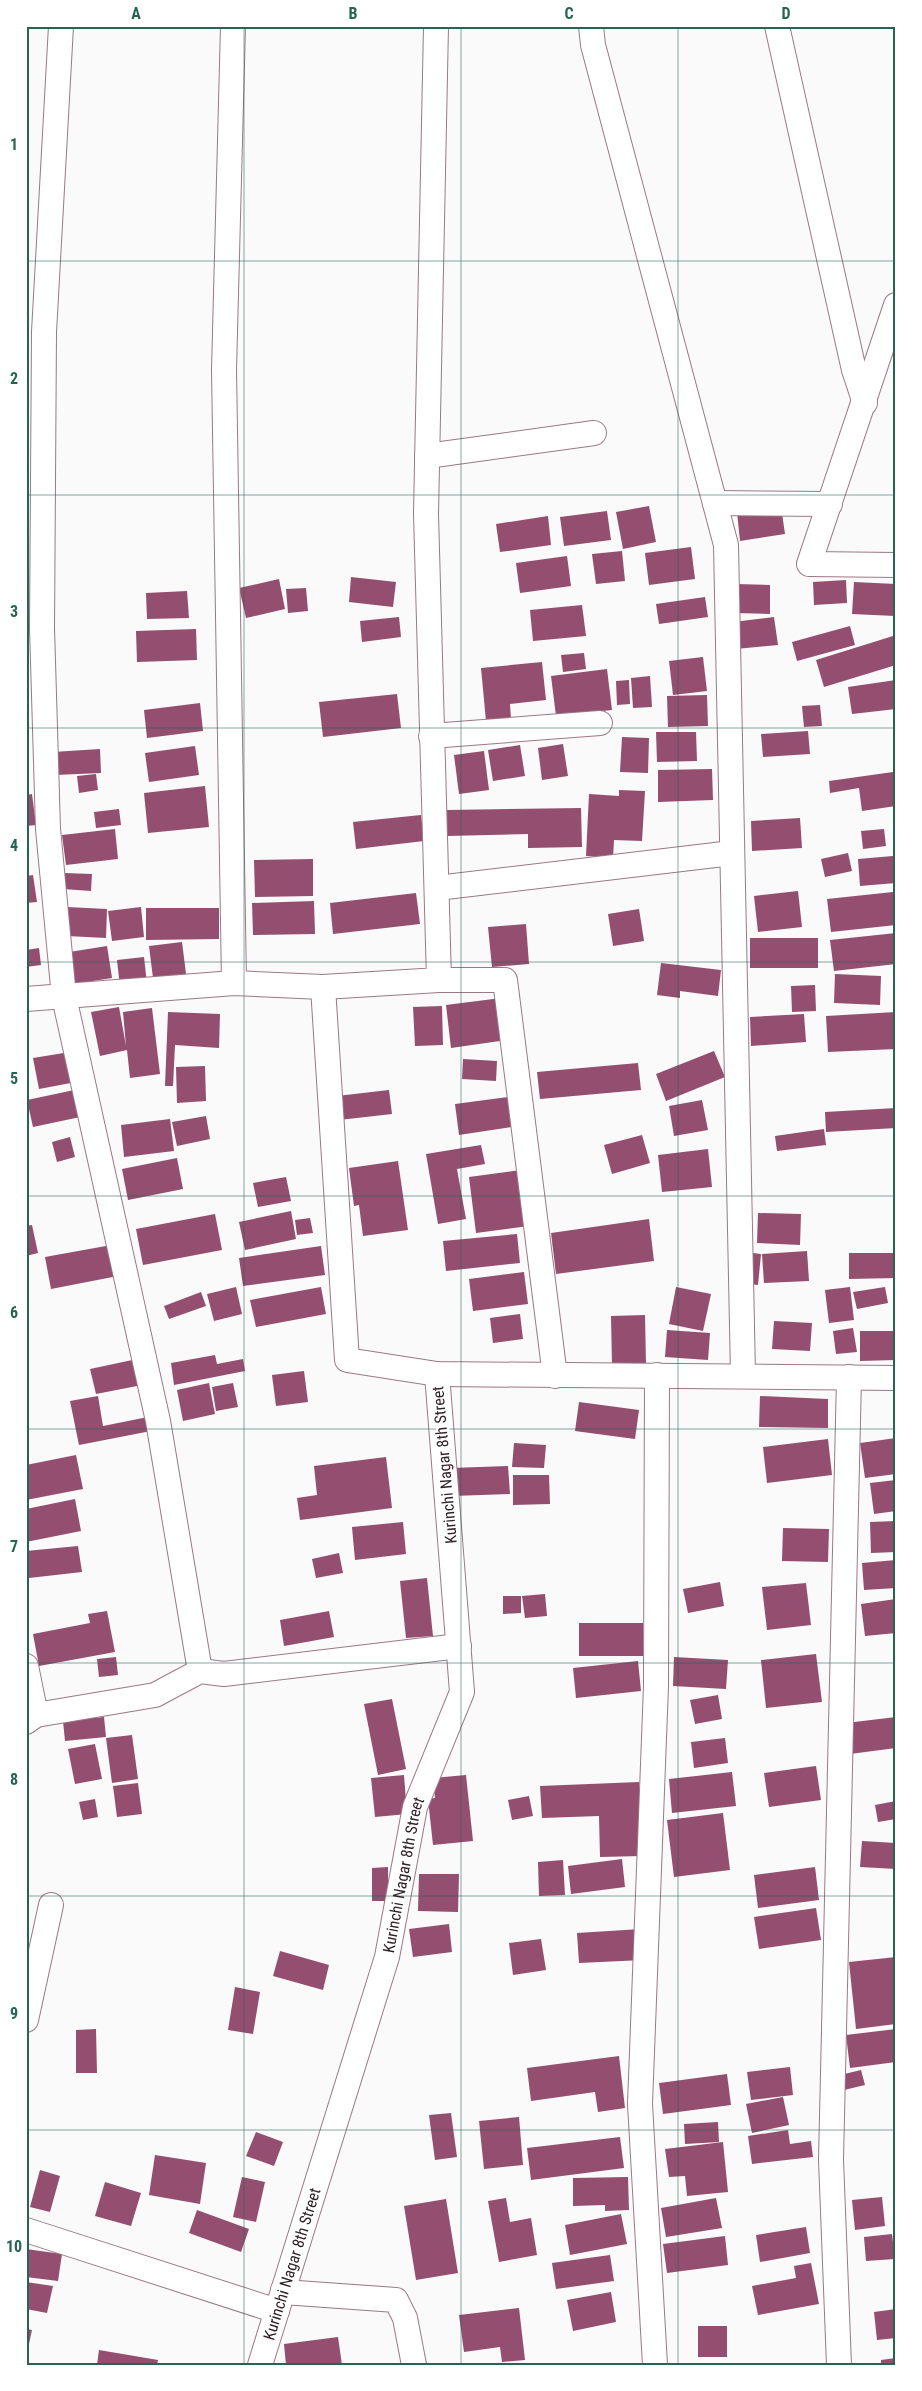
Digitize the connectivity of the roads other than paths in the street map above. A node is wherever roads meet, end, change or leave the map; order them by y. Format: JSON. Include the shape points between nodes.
{"nodes":[{"id":1,"x":61,"y":26,"type":"edge"},
{"id":2,"x":233,"y":26,"type":"edge"},
{"id":3,"x":436,"y":26,"type":"edge"},
{"id":4,"x":591,"y":26,"type":"edge"},
{"id":5,"x":778,"y":26,"type":"edge"},
{"id":6,"x":896,"y":305,"type":"edge"},
{"id":7,"x":865,"y":403,"type":"junction"},
{"id":8,"x":594,"y":433,"type":"dead end"},
{"id":9,"x":427,"y":456,"type":"junction"},
{"id":10,"x":715,"y":502,"type":"junction"},
{"id":11,"x":830,"y":504,"type":"junction"},
{"id":12,"x":896,"y":565,"type":"edge"},
{"id":13,"x":600,"y":723,"type":"dead end"},
{"id":14,"x":431,"y":736,"type":"junction"},
{"id":15,"x":732,"y":853,"type":"junction"},
{"id":16,"x":437,"y":888,"type":"junction"},
{"id":17,"x":439,"y":980,"type":"junction"},
{"id":18,"x":234,"y":983,"type":"junction"},
{"id":19,"x":323,"y":988,"type":"junction"},
{"id":20,"x":64,"y":997,"type":"junction"},
{"id":21,"x":26,"y":999,"type":"edge"},
{"id":22,"x":437,"y":1374,"type":"junction"},
{"id":23,"x":657,"y":1375,"type":"junction"},
{"id":24,"x":743,"y":1375,"type":"junction"},
{"id":25,"x":554,"y":1376,"type":"junction"},
{"id":26,"x":849,"y":1377,"type":"junction"},
{"id":27,"x":896,"y":1378,"type":"edge"},
{"id":28,"x":458,"y":1646,"type":"junction"},
{"id":29,"x":26,"y":1666,"type":"edge"},
{"id":30,"x":200,"y":1671,"type":"junction"},
{"id":31,"x":31,"y":1718,"type":"edge"},
{"id":32,"x":51,"y":1905,"type":"dead end"},
{"id":33,"x":26,"y":2020,"type":"edge"},
{"id":34,"x":26,"y":2230,"type":"edge"},
{"id":35,"x":280,"y":2300,"type":"junction"},
{"id":36,"x":263,"y":2360,"type":"edge"},
{"id":37,"x":414,"y":2365,"type":"edge"},
{"id":38,"x":655,"y":2365,"type":"edge"},
{"id":39,"x":840,"y":2365,"type":"edge"}],
"edges":[{"from":1,"to":20,"type":"street","via":[[44,332],[42,628],[48,829]]},
{"from":2,"to":18,"type":"street","via":[[224,370]]},
{"from":3,"to":9,"type":"street"},
{"from":4,"to":10,"type":"street","via":[[592,45]]},
{"from":5,"to":7,"type":"street","via":[[854,370]]},
{"from":6,"to":7,"type":"street"},
{"from":7,"to":11,"type":"street"},
{"from":8,"to":9,"type":"street"},
{"from":9,"to":14,"type":"street"},
{"from":10,"to":11,"type":"street"},
{"from":10,"to":15,"type":"street","via":[[726,545]]},
{"from":11,"to":12,"type":"street","via":[[809,564]]},
{"from":13,"to":14,"type":"street"},
{"from":14,"to":16,"type":"street"},
{"from":15,"to":16,"type":"street"},
{"from":15,"to":24,"type":"street"},
{"from":16,"to":17,"type":"street"},
{"from":17,"to":19,"type":"street"},
{"from":17,"to":25,"type":"street","via":[[505,980]]},
{"from":18,"to":19,"type":"street"},
{"from":18,"to":20,"type":"street"},
{"from":19,"to":22,"type":"street","via":[[347,1360]]},
{"from":20,"to":21,"type":"street"},
{"from":20,"to":30,"type":"street","via":[[158,1422]]},
{"from":22,"to":25,"type":"street"},
{"from":22,"to":28,"type":"street","name":"Kurinchi Nagar 8th Street"},
{"from":23,"to":24,"type":"street"},
{"from":23,"to":25,"type":"street"},
{"from":23,"to":38,"type":"street","via":[[656,1686],[640,2104]]},
{"from":24,"to":26,"type":"street"},
{"from":26,"to":27,"type":"street"},
{"from":26,"to":39,"type":"street","via":[[831,2160]]},
{"from":28,"to":30,"type":"street","via":[[224,1674]]},
{"from":28,"to":35,"type":"street","name":"Kurinchi Nagar 8th Street","via":[[462,1692],[415,1808],[388,1957]]},
{"from":29,"to":31,"type":"street"},
{"from":30,"to":31,"type":"street","via":[[155,1694]]},
{"from":32,"to":33,"type":"street"},
{"from":34,"to":35,"type":"street"},
{"from":35,"to":36,"type":"street","name":"Kurinchi Nagar 8th Street"},
{"from":35,"to":37,"type":"street","via":[[282,2292],[396,2300],[405,2318]]}]}
